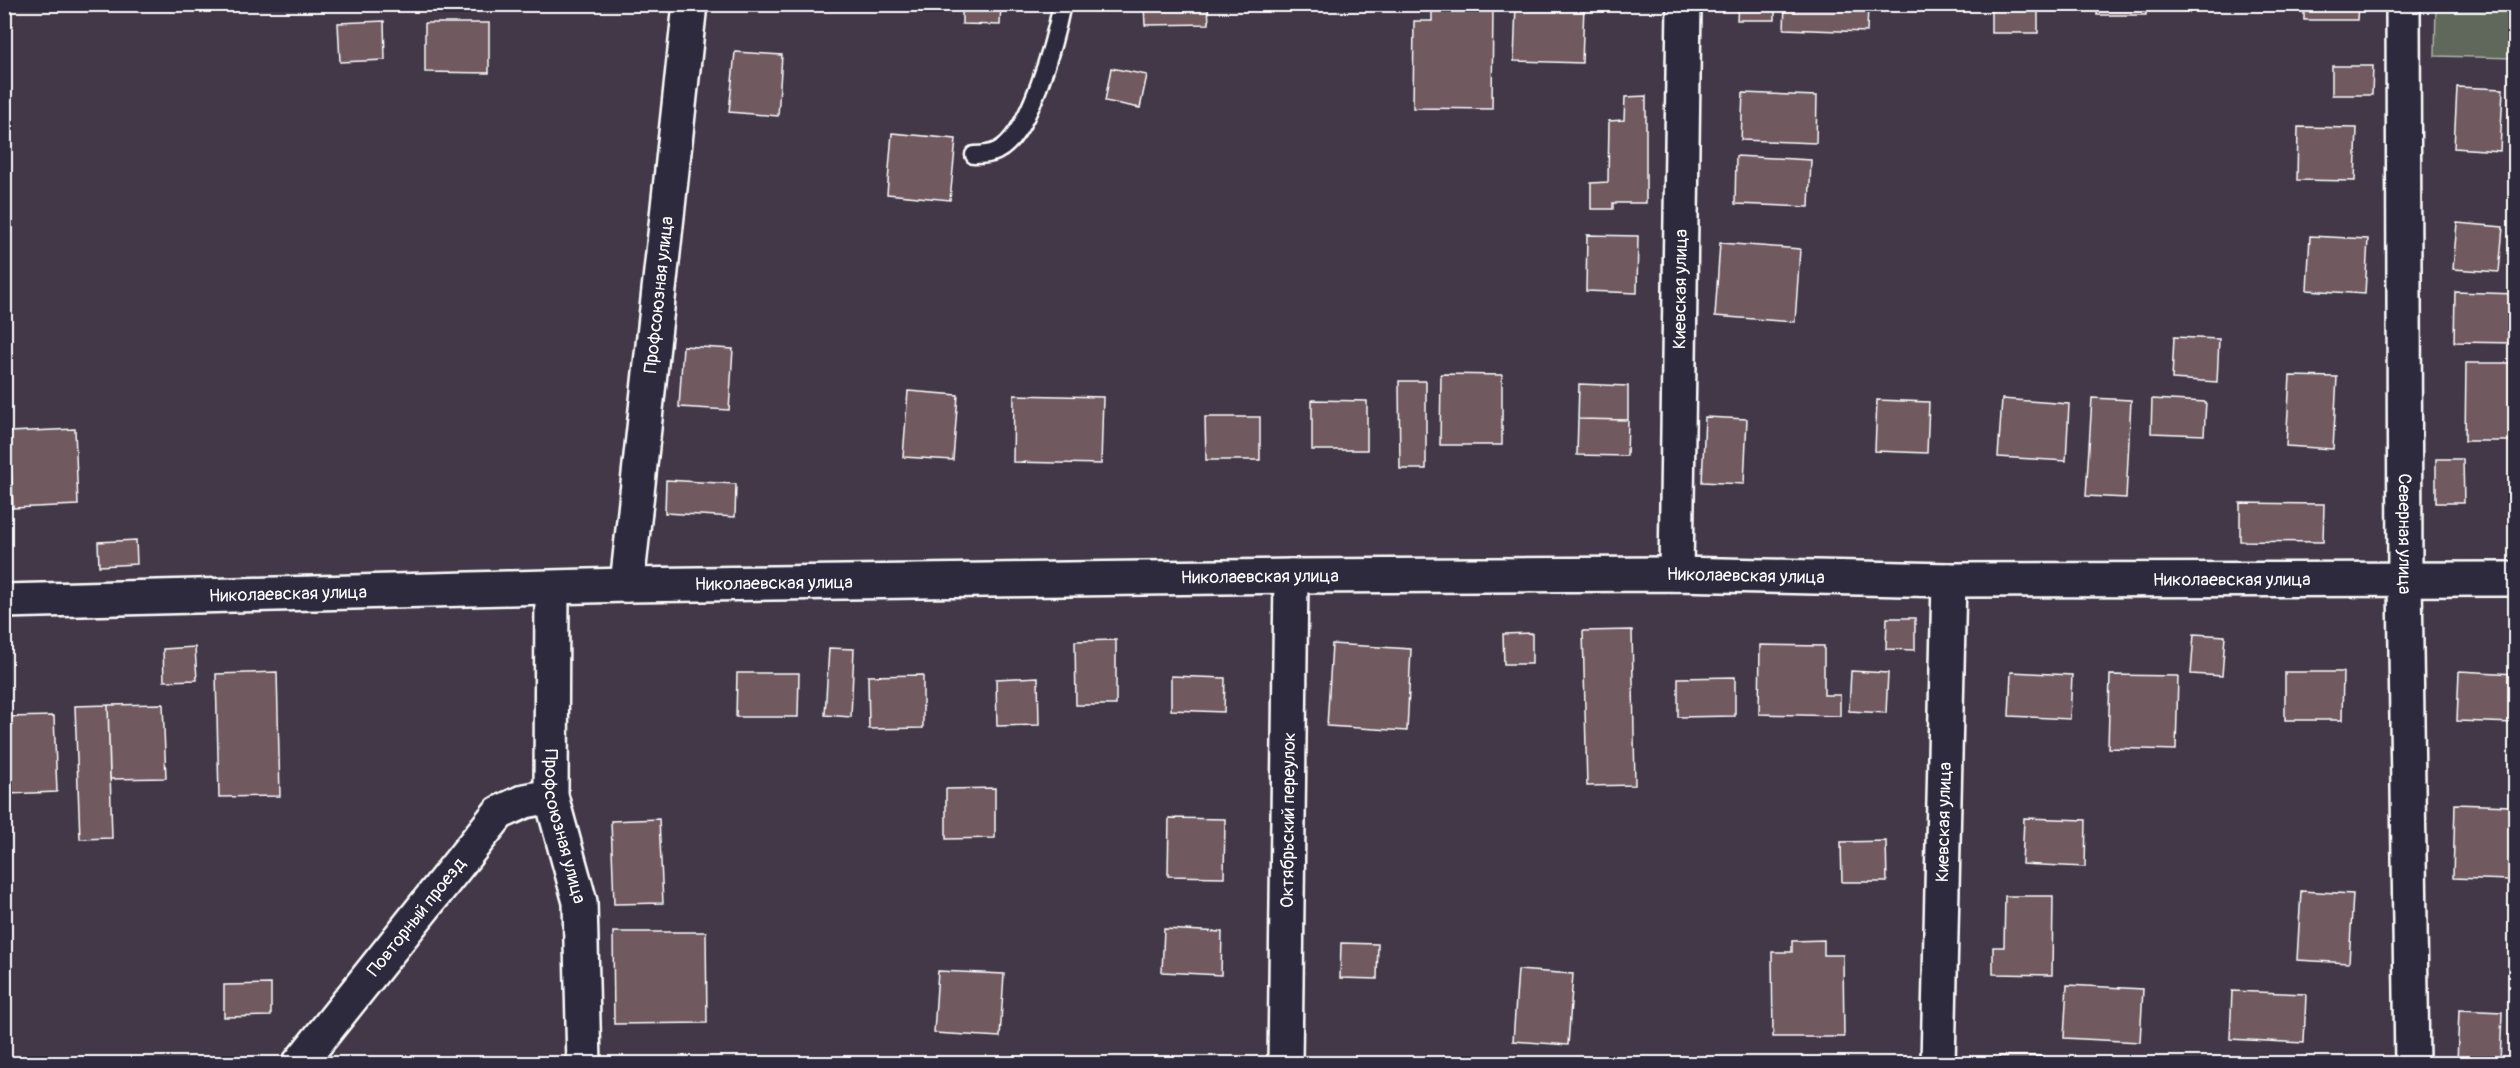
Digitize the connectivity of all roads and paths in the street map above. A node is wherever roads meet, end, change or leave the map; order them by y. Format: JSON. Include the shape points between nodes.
{"nodes":[{"id":1,"x":690,"y":4,"type":"edge"},
{"id":2,"x":1062,"y":4,"type":"edge"},
{"id":3,"x":1684,"y":4,"type":"edge"},
{"id":4,"x":2403,"y":4,"type":"edge"},
{"id":5,"x":974,"y":155,"type":"dead end"},
{"id":6,"x":1676,"y":574,"type":"junction"},
{"id":7,"x":1291,"y":576,"type":"junction"},
{"id":8,"x":2516,"y":579,"type":"edge"},
{"id":9,"x":1949,"y":580,"type":"junction"},
{"id":10,"x":2405,"y":580,"type":"junction"},
{"id":11,"x":627,"y":585,"type":"junction"},
{"id":12,"x":552,"y":588,"type":"junction"},
{"id":13,"x":4,"y":601,"type":"edge"},
{"id":14,"x":550,"y":796,"type":"junction"},
{"id":15,"x":299,"y":1064,"type":"edge"},
{"id":16,"x":584,"y":1064,"type":"edge"},
{"id":17,"x":1285,"y":1064,"type":"edge"},
{"id":18,"x":1938,"y":1064,"type":"edge"},
{"id":19,"x":2412,"y":1064,"type":"edge"}],
"edges":[{"from":1,"to":11,"type":"street","name":"Профсоюзная улица"},
{"from":2,"to":5,"type":"lane","via":[[1053,45],[1028,112],[1013,139],[998,151]]},
{"from":3,"to":6,"type":"street","name":"Киевская улица"},
{"from":4,"to":10,"type":"street","name":"Северная улица"},
{"from":6,"to":7,"type":"street","name":"Николаевская улица"},
{"from":6,"to":9,"type":"street","name":"Николаевская улица"},
{"from":7,"to":11,"type":"street","name":"Николаевская улица"},
{"from":7,"to":17,"type":"street","name":"Октябрьский переулок"},
{"from":8,"to":10,"type":"street","name":"Николаевская улица"},
{"from":9,"to":10,"type":"street","name":"Николаевская улица"},
{"from":9,"to":18,"type":"street","name":"Киевская улица"},
{"from":10,"to":19,"type":"street","name":"Северная улица"},
{"from":11,"to":12,"type":"street","name":"Николаевская улица"},
{"from":12,"to":13,"type":"street","name":"Николаевская улица"},
{"from":12,"to":14,"type":"street","name":"Профсоюзная улица"},
{"from":14,"to":15,"type":"street","name":"Повторный проезд","via":[[525,801],[499,813]]},
{"from":14,"to":16,"type":"street","name":"Профсоюзная улица","via":[[580,902]]}]}
